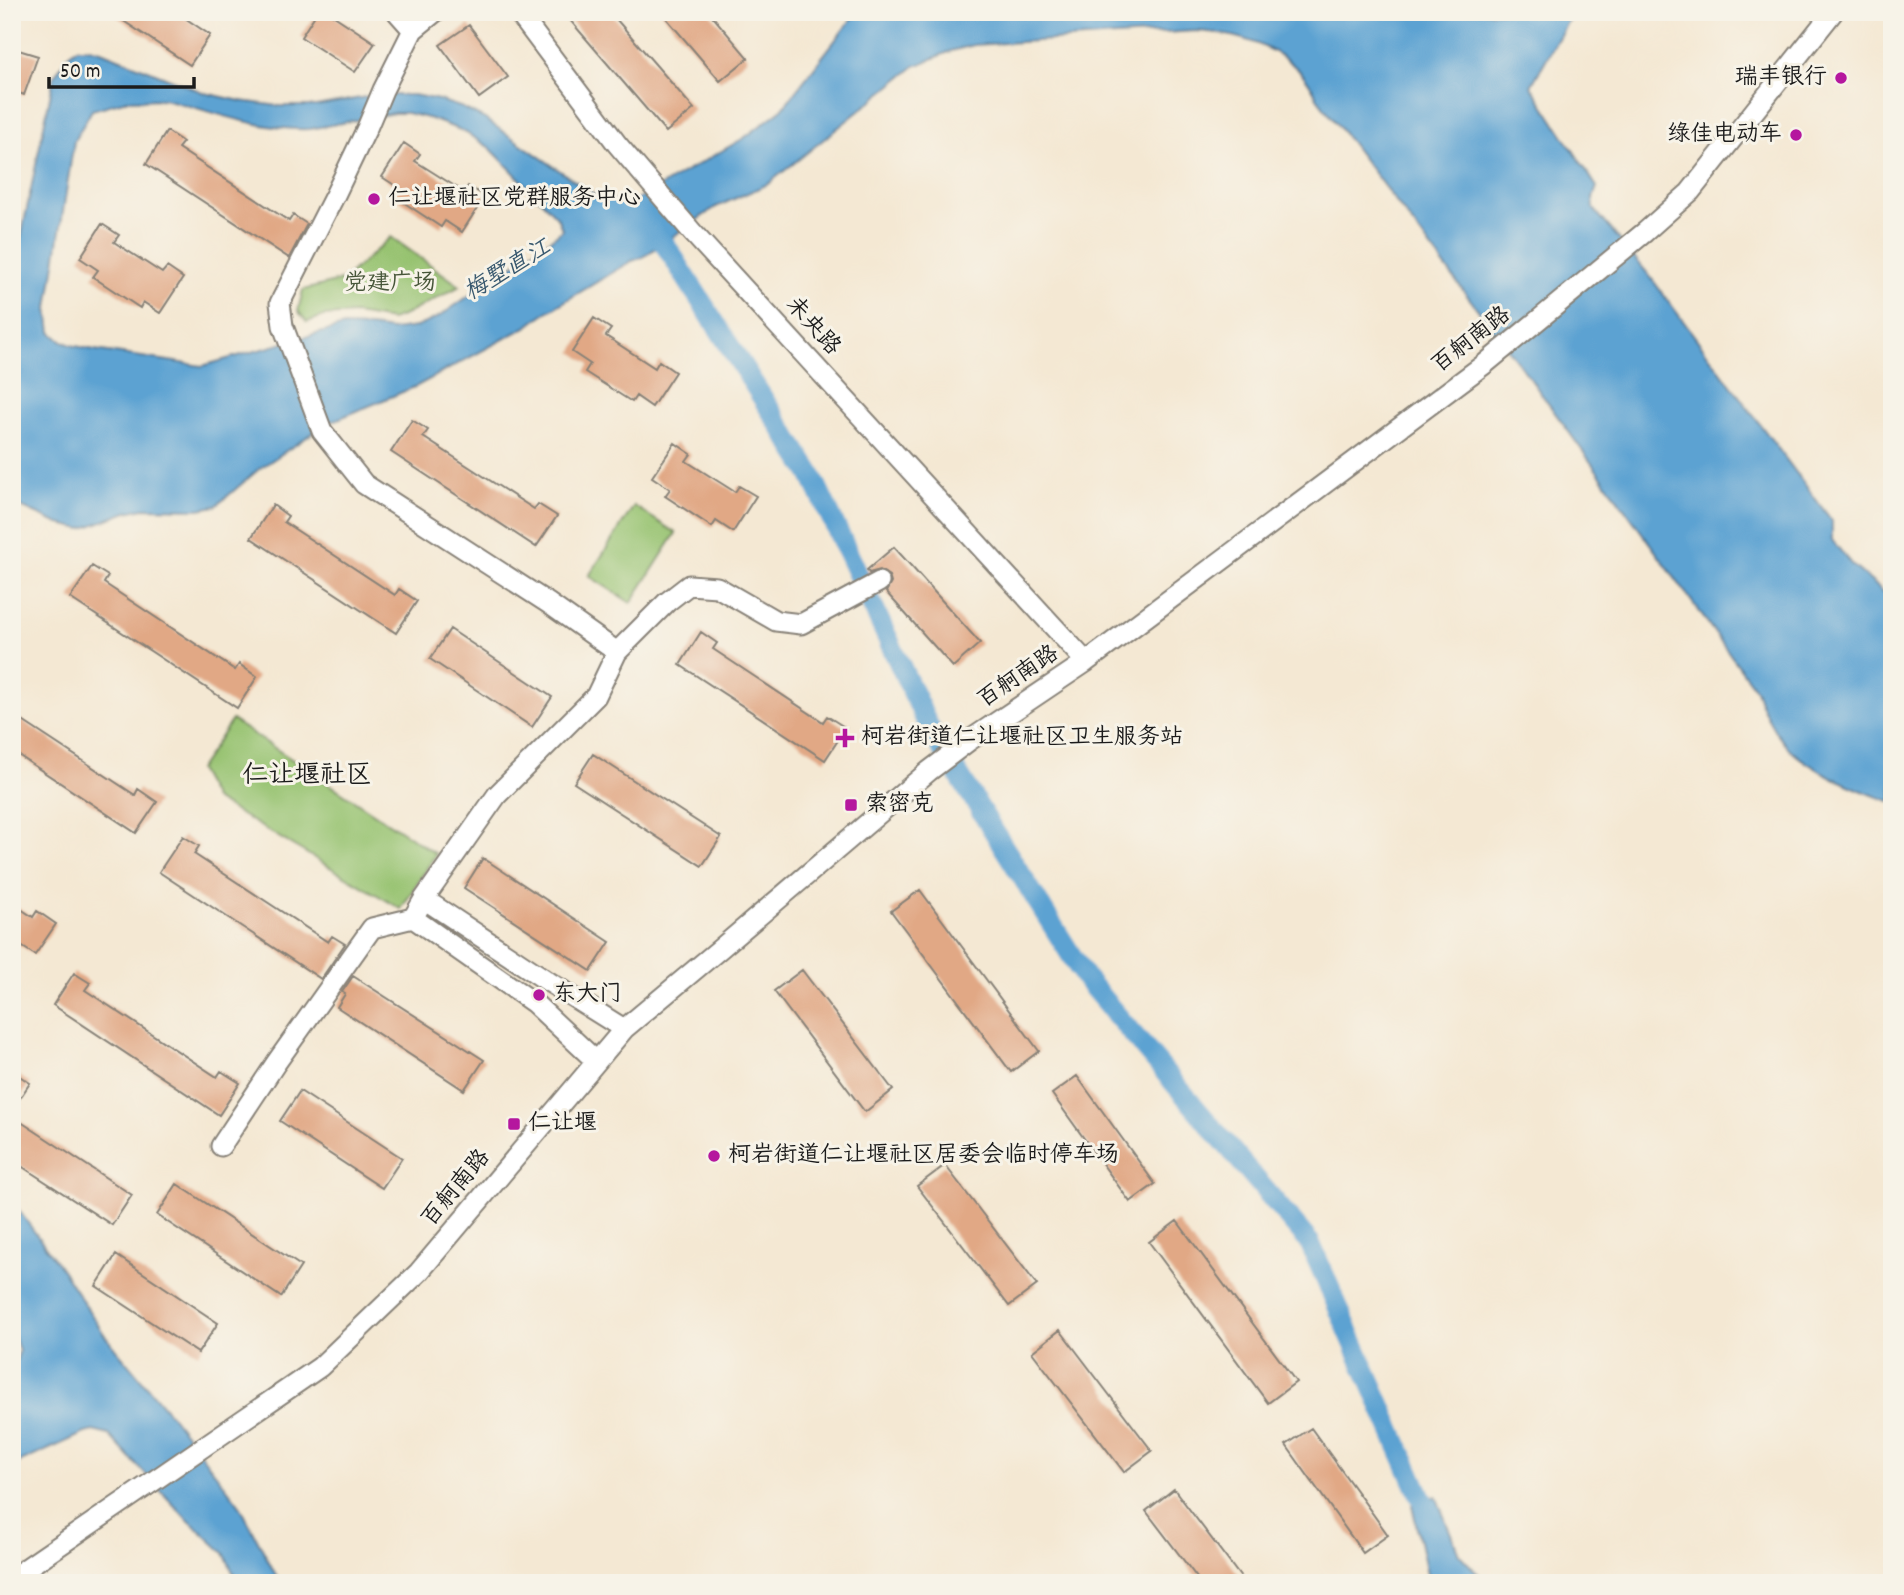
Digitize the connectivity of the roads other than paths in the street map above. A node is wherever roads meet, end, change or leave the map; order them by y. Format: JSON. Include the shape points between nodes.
{"nodes":[{"id":1,"x":397,"y":12,"type":"edge"},
{"id":2,"x":435,"y":12,"type":"edge"},
{"id":3,"x":518,"y":12,"type":"edge"},
{"id":4,"x":1833,"y":12,"type":"edge"},
{"id":5,"x":413,"y":30,"type":"junction"},
{"id":6,"x":879,"y":582,"type":"dead end"},
{"id":7,"x":617,"y":652,"type":"junction"},
{"id":8,"x":1086,"y":662,"type":"junction"},
{"id":9,"x":424,"y":899,"type":"junction"},
{"id":10,"x":413,"y":918,"type":"junction"},
{"id":11,"x":624,"y":1029,"type":"junction"},
{"id":12,"x":596,"y":1061,"type":"junction"},
{"id":13,"x":221,"y":1146,"type":"dead end"},
{"id":14,"x":12,"y":1578,"type":"edge"}],
"edges":[{"from":1,"to":5,"type":"street"},
{"from":2,"to":5,"type":"street"},
{"from":3,"to":8,"type":"street","name":"未央路","via":[[617,144],[693,233]]},
{"from":4,"to":8,"type":"street","name":"百舸南路","via":[[1690,192],[1645,232],[1486,363]]},
{"from":5,"to":7,"type":"street","via":[[280,303],[283,326],[322,431],[364,484]]},
{"from":6,"to":7,"type":"street","via":[[801,624],[776,621],[718,587],[689,585]]},
{"from":7,"to":9,"type":"street","via":[[596,696],[497,795]]},
{"from":8,"to":11,"type":"street","name":"百舸南路","via":[[929,771]]},
{"from":9,"to":10,"type":"street"},
{"from":9,"to":11,"type":"street"},
{"from":10,"to":12,"type":"street","via":[[534,1003]]},
{"from":10,"to":13,"type":"street","via":[[372,928]]},
{"from":11,"to":12,"type":"street","name":"百舸南路"},
{"from":12,"to":14,"type":"street","name":"百舸南路","via":[[419,1272],[320,1367]]}]}
